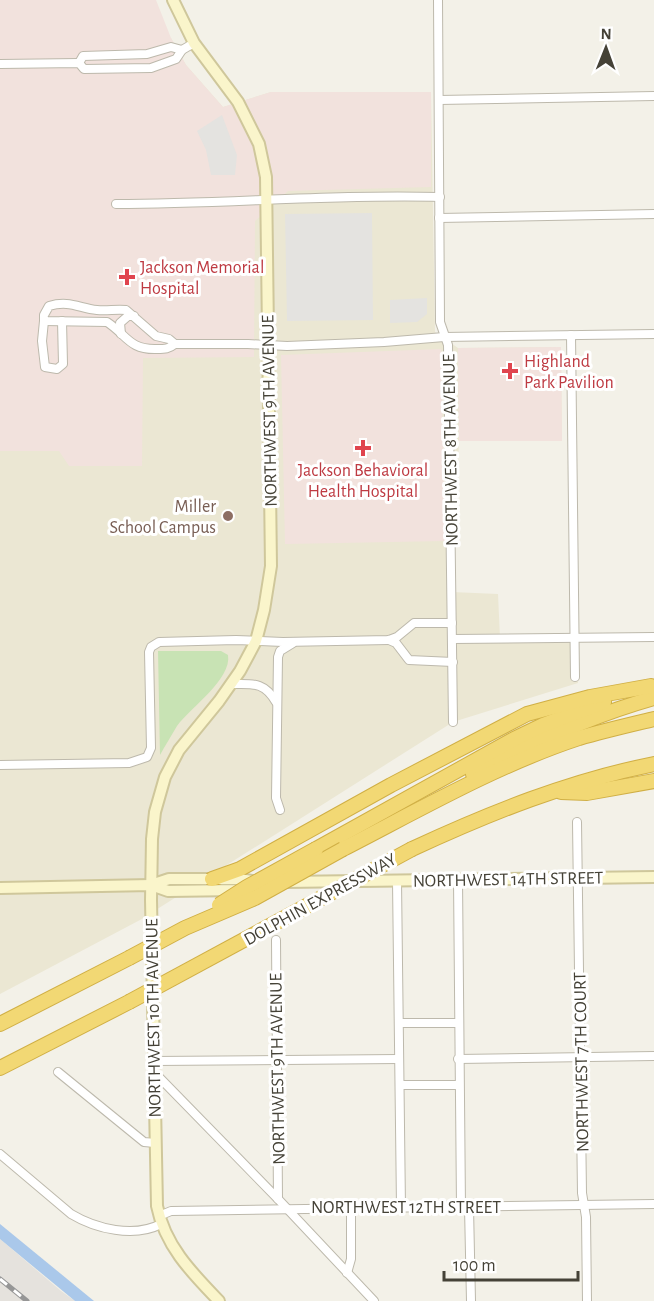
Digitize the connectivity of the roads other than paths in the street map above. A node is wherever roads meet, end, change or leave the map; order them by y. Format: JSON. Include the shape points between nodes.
{"nodes":[{"id":1,"x":173,"y":0,"type":"edge"},
{"id":2,"x":438,"y":0,"type":"edge"},
{"id":3,"x":194,"y":43,"type":"junction"},
{"id":4,"x":182,"y":50,"type":"junction"},
{"id":5,"x":79,"y":63,"type":"junction"},
{"id":6,"x":0,"y":64,"type":"edge"},
{"id":7,"x":654,"y":96,"type":"edge"},
{"id":8,"x":439,"y":99,"type":"junction"},
{"id":9,"x":440,"y":197,"type":"junction"},
{"id":10,"x":266,"y":200,"type":"junction"},
{"id":11,"x":116,"y":204,"type":"dead end"},
{"id":12,"x":654,"y":214,"type":"edge"},
{"id":13,"x":439,"y":218,"type":"junction"},
{"id":14,"x":134,"y":316,"type":"junction"},
{"id":15,"x":44,"y":321,"type":"junction"},
{"id":16,"x":62,"y":321,"type":"junction"},
{"id":17,"x":654,"y":333,"type":"edge"},
{"id":18,"x":121,"y":334,"type":"junction"},
{"id":19,"x":571,"y":335,"type":"junction"},
{"id":20,"x":444,"y":337,"type":"junction"},
{"id":21,"x":176,"y":344,"type":"junction"},
{"id":22,"x":267,"y":345,"type":"junction"},
{"id":23,"x":452,"y":623,"type":"junction"},
{"id":24,"x":654,"y":637,"type":"edge"},
{"id":25,"x":575,"y":638,"type":"junction"},
{"id":26,"x":453,"y":639,"type":"junction"},
{"id":27,"x":389,"y":640,"type":"junction"},
{"id":28,"x":256,"y":641,"type":"junction"},
{"id":29,"x":295,"y":642,"type":"junction"},
{"id":30,"x":453,"y":662,"type":"junction"},
{"id":31,"x":575,"y":677,"type":"dead end"},
{"id":32,"x":231,"y":684,"type":"junction"},
{"id":33,"x":653,"y":692,"type":"edge"},
{"id":34,"x":276,"y":703,"type":"junction"},
{"id":35,"x":654,"y":719,"type":"edge"},
{"id":36,"x":453,"y":722,"type":"dead end"},
{"id":37,"x":654,"y":764,"type":"edge"},
{"id":38,"x":0,"y":765,"type":"edge"},
{"id":39,"x":654,"y":781,"type":"edge"},
{"id":40,"x":550,"y":792,"type":"junction"},
{"id":41,"x":440,"y":798,"type":"junction"},
{"id":42,"x":280,"y":810,"type":"dead end"},
{"id":43,"x":155,"y":812,"type":"joint"},
{"id":44,"x":577,"y":822,"type":"dead end"},
{"id":45,"x":654,"y":877,"type":"edge"},
{"id":46,"x":212,"y":879,"type":"junction"},
{"id":47,"x":458,"y":879,"type":"junction"},
{"id":48,"x":579,"y":879,"type":"junction"},
{"id":49,"x":397,"y":881,"type":"junction"},
{"id":50,"x":254,"y":882,"type":"junction"},
{"id":51,"x":151,"y":885,"type":"junction"},
{"id":52,"x":0,"y":888,"type":"edge"},
{"id":53,"x":185,"y":928,"type":"junction"},
{"id":54,"x":276,"y":940,"type":"dead end"},
{"id":55,"x":1,"y":1023,"type":"edge"},
{"id":56,"x":399,"y":1023,"type":"junction"},
{"id":57,"x":458,"y":1023,"type":"junction"},
{"id":58,"x":654,"y":1056,"type":"edge"},
{"id":59,"x":581,"y":1057,"type":"junction"},
{"id":60,"x":399,"y":1059,"type":"junction"},
{"id":61,"x":459,"y":1059,"type":"junction"},
{"id":62,"x":278,"y":1060,"type":"junction"},
{"id":63,"x":154,"y":1067,"type":"junction"},
{"id":64,"x":0,"y":1068,"type":"edge"},
{"id":65,"x":58,"y":1071,"type":"dead end"},
{"id":66,"x":400,"y":1085,"type":"junction"},
{"id":67,"x":458,"y":1085,"type":"junction"},
{"id":68,"x":155,"y":1143,"type":"junction"},
{"id":69,"x":0,"y":1154,"type":"edge"},
{"id":70,"x":278,"y":1198,"type":"junction"},
{"id":71,"x":654,"y":1204,"type":"edge"},
{"id":72,"x":584,"y":1205,"type":"junction"},
{"id":73,"x":401,"y":1207,"type":"junction"},
{"id":74,"x":465,"y":1207,"type":"junction"},
{"id":75,"x":351,"y":1208,"type":"junction"},
{"id":76,"x":288,"y":1209,"type":"junction"},
{"id":77,"x":160,"y":1220,"type":"junction"},
{"id":78,"x":347,"y":1273,"type":"junction"},
{"id":79,"x":219,"y":1301,"type":"edge"},
{"id":80,"x":374,"y":1301,"type":"edge"},
{"id":81,"x":471,"y":1301,"type":"edge"},
{"id":82,"x":587,"y":1301,"type":"edge"}],
"edges":[{"from":1,"to":3,"type":"street"},
{"from":2,"to":8,"type":"street","name":"NORTHWEST 8TH AVENUE"},
{"from":3,"to":4,"type":"street"},
{"from":3,"to":10,"type":"street","name":"NORTHWEST 9TH AVENUE","via":[[238,102],[259,144],[266,170]]},
{"from":4,"to":5,"type":"street","via":[[171,47],[147,54],[83,56]]},
{"from":4,"to":5,"type":"street","via":[[176,59],[151,69],[84,69]]},
{"from":5,"to":6,"type":"street"},
{"from":7,"to":8,"type":"street"},
{"from":8,"to":9,"type":"street","name":"NORTHWEST 8TH AVENUE"},
{"from":9,"to":10,"type":"street"},
{"from":9,"to":13,"type":"street","name":"NORTHWEST 8TH AVENUE"},
{"from":10,"to":11,"type":"street"},
{"from":10,"to":22,"type":"street","name":"NORTHWEST 9TH AVENUE"},
{"from":12,"to":13,"type":"street"},
{"from":13,"to":20,"type":"street","name":"NORTHWEST 8TH AVENUE","via":[[440,322]]},
{"from":14,"to":15,"type":"street","via":[[126,310],[62,304],[50,306]]},
{"from":14,"to":18,"type":"street","via":[[120,323]]},
{"from":14,"to":21,"type":"street","via":[[156,336]]},
{"from":15,"to":16,"type":"street"},
{"from":15,"to":16,"type":"street","via":[[45,367],[57,369],[63,364]]},
{"from":16,"to":18,"type":"street","via":[[104,321]]},
{"from":17,"to":19,"type":"street"},
{"from":18,"to":21,"type":"street","via":[[146,349],[169,349]]},
{"from":19,"to":20,"type":"street"},
{"from":19,"to":25,"type":"street"},
{"from":20,"to":22,"type":"street"},
{"from":20,"to":23,"type":"street","name":"NORTHWEST 8TH AVENUE","via":[[448,345]]},
{"from":21,"to":22,"type":"street"},
{"from":22,"to":28,"type":"street","name":"NORTHWEST 9TH AVENUE","via":[[271,566]]},
{"from":23,"to":26,"type":"street","name":"NORTHWEST 8TH AVENUE"},
{"from":23,"to":27,"type":"street","via":[[414,623]]},
{"from":24,"to":25,"type":"street"},
{"from":25,"to":26,"type":"street"},
{"from":25,"to":31,"type":"street"},
{"from":26,"to":30,"type":"street","name":"NORTHWEST 8TH AVENUE"},
{"from":27,"to":29,"type":"street"},
{"from":27,"to":30,"type":"street","via":[[409,660]]},
{"from":28,"to":29,"type":"street"},
{"from":28,"to":32,"type":"street","name":"NORTHWEST 9TH AVENUE"},
{"from":28,"to":38,"type":"street","via":[[163,642],[151,647],[151,748],[147,757],[129,763]]},
{"from":29,"to":34,"type":"street","via":[[280,651],[278,657]]},
{"from":30,"to":36,"type":"street","name":"NORTHWEST 8TH AVENUE"},
{"from":32,"to":34,"type":"street","via":[[261,686]]},
{"from":32,"to":43,"type":"street","name":"NORTHWEST 9TH AVENUE","via":[[179,750],[165,777]]},
{"from":33,"to":41,"type":"highway","via":[[546,737],[453,785]]},
{"from":33,"to":46,"type":"highway","via":[[590,697],[527,714],[240,869]]},
{"from":33,"to":53,"type":"highway","bridge":true,"via":[[573,713],[514,739],[247,888]]},
{"from":34,"to":42,"type":"street","via":[[276,798]]},
{"from":35,"to":41,"type":"highway","name":"DOLPHIN EXPRESSWAY","via":[[578,739]]},
{"from":37,"to":40,"type":"highway","name":"DOLPHIN EXPRESSWAY"},
{"from":39,"to":40,"type":"highway","via":[[587,793]]},
{"from":40,"to":64,"type":"highway","name":"DOLPHIN EXPRESSWAY","bridge":true,"via":[[496,811],[412,849]]},
{"from":41,"to":53,"type":"highway","name":"DOLPHIN EXPRESSWAY","bridge":true,"via":[[255,897]]},
{"from":43,"to":51,"type":"street","name":"NORTHWEST 10TH AVENUE"},
{"from":44,"to":48,"type":"street","name":"NORTHWEST 7TH COURT"},
{"from":45,"to":48,"type":"street","name":"NORTHWEST 14TH STREET"},
{"from":46,"to":50,"type":"street","name":"NORTHWEST 14TH STREET"},
{"from":46,"to":51,"type":"street","name":"NORTHWEST 14TH STREET","via":[[169,879]]},
{"from":47,"to":48,"type":"street","name":"NORTHWEST 14TH STREET"},
{"from":47,"to":49,"type":"street","name":"NORTHWEST 14TH STREET"},
{"from":47,"to":57,"type":"street"},
{"from":48,"to":59,"type":"street","name":"NORTHWEST 7TH COURT"},
{"from":49,"to":50,"type":"street","name":"NORTHWEST 14TH STREET"},
{"from":49,"to":56,"type":"street"},
{"from":50,"to":51,"type":"street","name":"NORTHWEST 14TH STREET","via":[[238,890],[168,891]]},
{"from":51,"to":52,"type":"street","name":"NORTHWEST 14TH STREET"},
{"from":51,"to":63,"type":"street","name":"NORTHWEST 10TH AVENUE"},
{"from":53,"to":55,"type":"highway","name":"DOLPHIN EXPRESSWAY","bridge":true},
{"from":54,"to":62,"type":"street","name":"NORTHWEST 9TH AVENUE"},
{"from":56,"to":57,"type":"street"},
{"from":56,"to":60,"type":"street"},
{"from":57,"to":61,"type":"street"},
{"from":58,"to":59,"type":"street"},
{"from":59,"to":61,"type":"street"},
{"from":59,"to":72,"type":"street","name":"NORTHWEST 7TH COURT"},
{"from":60,"to":62,"type":"street"},
{"from":60,"to":66,"type":"street"},
{"from":61,"to":67,"type":"street"},
{"from":62,"to":63,"type":"street"},
{"from":62,"to":70,"type":"street","name":"NORTHWEST 9TH AVENUE"},
{"from":63,"to":68,"type":"street","name":"NORTHWEST 10TH AVENUE"},
{"from":63,"to":70,"type":"street"},
{"from":65,"to":68,"type":"street","via":[[144,1142]]},
{"from":66,"to":67,"type":"street"},
{"from":66,"to":73,"type":"street"},
{"from":67,"to":74,"type":"street"},
{"from":68,"to":77,"type":"street","name":"NORTHWEST 10TH AVENUE"},
{"from":69,"to":77,"type":"street","name":"NORTHWEST 12TH STREET","via":[[81,1221],[107,1228],[147,1230]]},
{"from":70,"to":76,"type":"street"},
{"from":71,"to":72,"type":"street","name":"NORTHWEST 12TH STREET"},
{"from":72,"to":74,"type":"street","name":"NORTHWEST 12TH STREET"},
{"from":72,"to":82,"type":"street","name":"NORTHWEST 7TH COURT"},
{"from":73,"to":74,"type":"street","name":"NORTHWEST 12TH STREET"},
{"from":73,"to":75,"type":"street","name":"NORTHWEST 12TH STREET"},
{"from":74,"to":81,"type":"street"},
{"from":75,"to":76,"type":"street","name":"NORTHWEST 12TH STREET"},
{"from":75,"to":78,"type":"street","via":[[351,1259]]},
{"from":76,"to":77,"type":"street","name":"NORTHWEST 12TH STREET","via":[[171,1211]]},
{"from":76,"to":78,"type":"street"},
{"from":77,"to":79,"type":"street","via":[[183,1262]]},
{"from":78,"to":80,"type":"street"}]}
